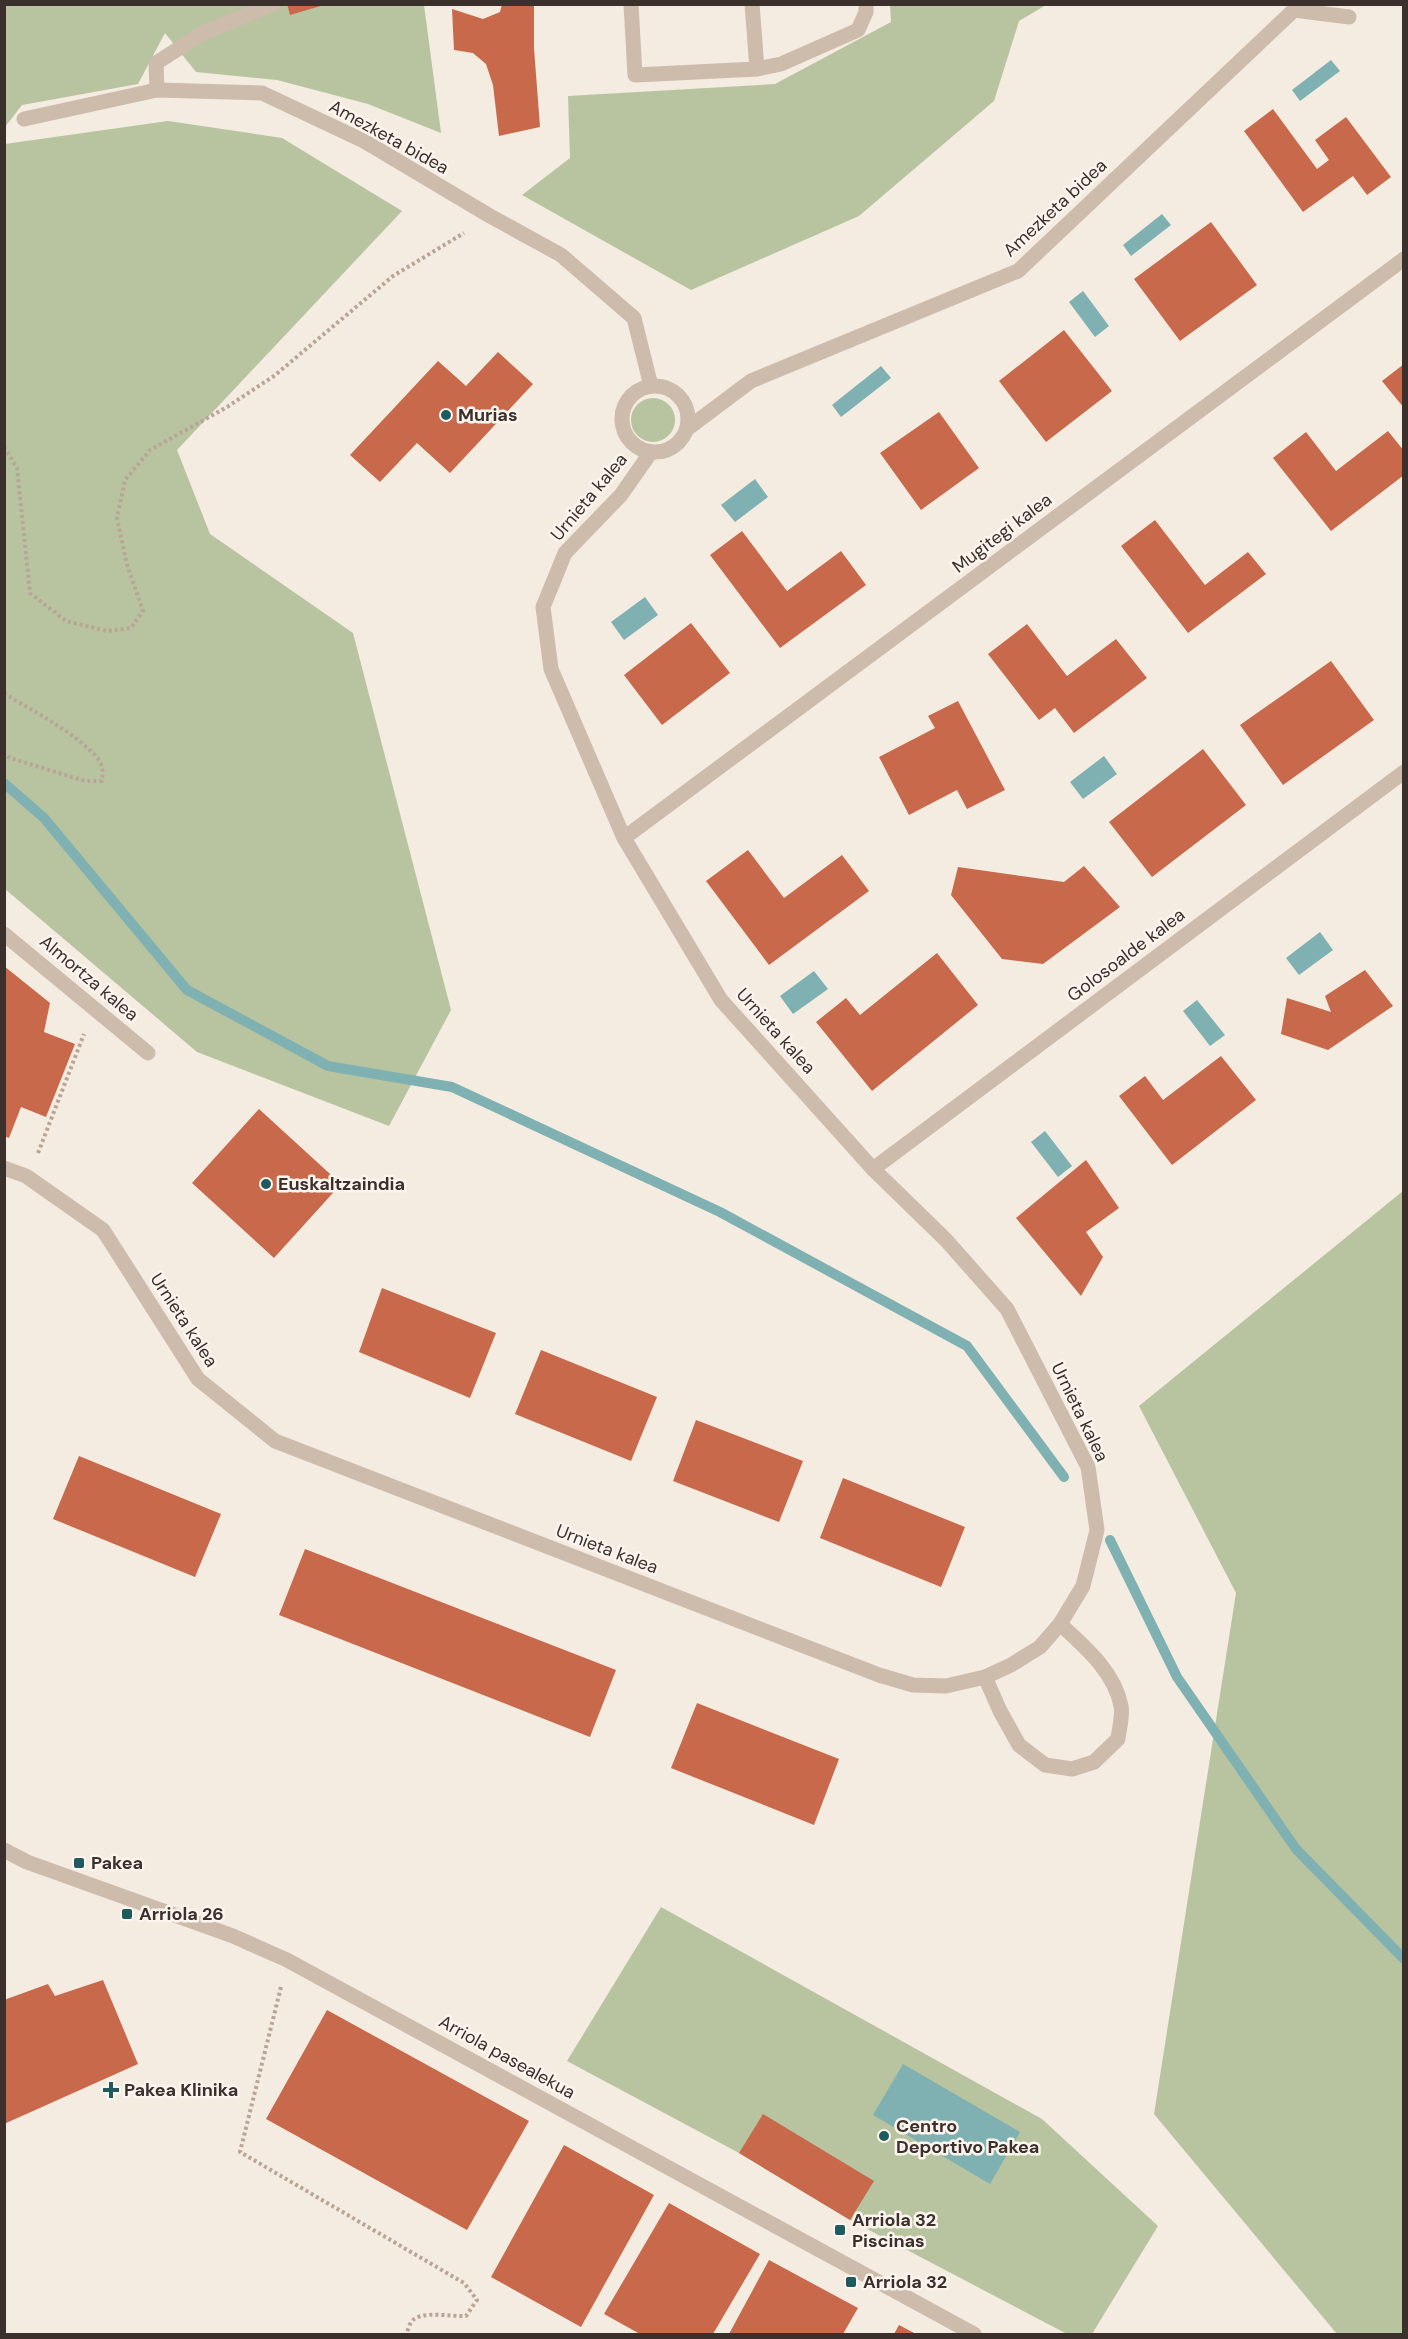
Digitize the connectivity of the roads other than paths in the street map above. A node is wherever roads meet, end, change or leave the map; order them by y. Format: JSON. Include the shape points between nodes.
{"nodes":[{"id":1,"x":273,"y":4,"type":"edge"},
{"id":2,"x":631,"y":4,"type":"edge"},
{"id":3,"x":752,"y":4,"type":"edge"},
{"id":4,"x":866,"y":4,"type":"edge"},
{"id":5,"x":1350,"y":17,"type":"dead end"},
{"id":6,"x":757,"y":69,"type":"junction"},
{"id":7,"x":157,"y":90,"type":"junction"},
{"id":8,"x":24,"y":119,"type":"dead end"},
{"id":9,"x":1404,"y":259,"type":"edge"},
{"id":10,"x":651,"y":386,"type":"junction"},
{"id":11,"x":687,"y":429,"type":"junction"},
{"id":12,"x":651,"y":452,"type":"junction"},
{"id":13,"x":1404,"y":772,"type":"edge"},
{"id":14,"x":624,"y":838,"type":"junction"},
{"id":15,"x":4,"y":934,"type":"edge"},
{"id":16,"x":148,"y":1053,"type":"dead end"},
{"id":17,"x":4,"y":1168,"type":"edge"},
{"id":18,"x":873,"y":1169,"type":"junction"},
{"id":19,"x":1060,"y":1623,"type":"junction"},
{"id":20,"x":985,"y":1677,"type":"junction"},
{"id":21,"x":4,"y":1850,"type":"edge"},
{"id":22,"x":974,"y":2334,"type":"edge"}],
"edges":[{"from":1,"to":7,"type":"street","via":[[203,33],[156,63]]},
{"from":2,"to":6,"type":"street","via":[[635,75]]},
{"from":3,"to":6,"type":"street"},
{"from":4,"to":6,"type":"street","via":[[858,30],[781,64]]},
{"from":5,"to":11,"type":"street","name":"Amezketa bidea","via":[[1294,10],[1018,271],[751,381]]},
{"from":7,"to":8,"type":"street","name":"Amezketa bidea"},
{"from":7,"to":10,"type":"street","name":"Amezketa bidea","via":[[262,93],[364,141],[561,255],[634,318]]},
{"from":9,"to":14,"type":"street","name":"Mugitegi kalea"},
{"from":10,"to":11,"type":"street","via":[[664,387],[682,400]]},
{"from":10,"to":12,"type":"street","via":[[632,396],[622,417],[629,438]]},
{"from":11,"to":12,"type":"street","name":"Amezketa bidea","via":[[669,449]]},
{"from":12,"to":14,"type":"street","name":"Urnieta kalea","via":[[621,495],[565,553],[543,607],[551,669]]},
{"from":13,"to":18,"type":"street","name":"Golosoalde kalea"},
{"from":14,"to":18,"type":"street","name":"Urnieta kalea","via":[[721,1000]]},
{"from":15,"to":16,"type":"street","name":"Almortza kalea"},
{"from":17,"to":20,"type":"street","name":"Urnieta kalea","via":[[26,1176],[103,1230],[198,1379],[275,1441],[879,1675],[913,1685],[935,1686]]},
{"from":18,"to":19,"type":"street","name":"Urnieta kalea","via":[[946,1240],[1007,1310],[1088,1467],[1097,1530],[1083,1586]]},
{"from":19,"to":20,"type":"street","name":"Urnieta kalea","via":[[1040,1647]]},
{"from":19,"to":20,"type":"street","via":[[1107,1672],[1121,1707],[1118,1739],[1094,1762],[1072,1769],[1045,1765],[1019,1744]]},
{"from":21,"to":22,"type":"street","name":"Arriola pasealekua","via":[[287,1960]]}]}
